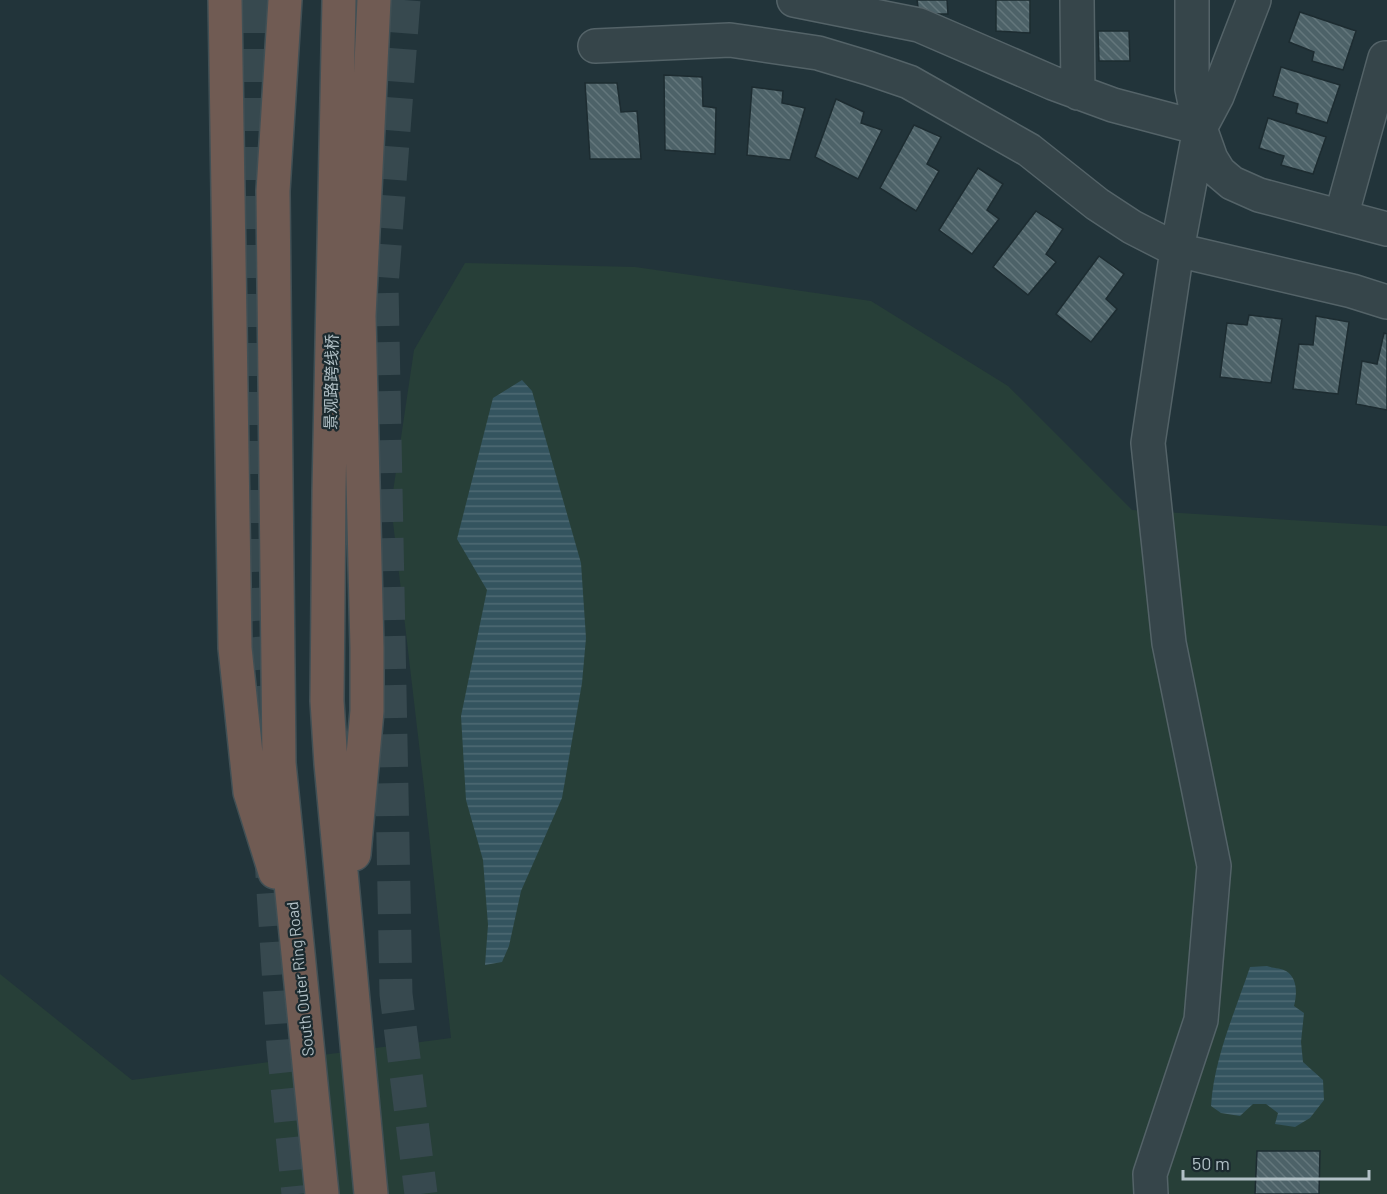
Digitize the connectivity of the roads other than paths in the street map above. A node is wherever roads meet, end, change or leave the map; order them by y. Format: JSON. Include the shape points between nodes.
{"nodes":[{"id":1,"x":225,"y":0,"type":"edge"},
{"id":2,"x":285,"y":0,"type":"edge"},
{"id":3,"x":339,"y":0,"type":"edge"},
{"id":4,"x":374,"y":0,"type":"edge"},
{"id":5,"x":794,"y":0,"type":"edge"},
{"id":6,"x":1077,"y":0,"type":"edge"},
{"id":7,"x":1192,"y":0,"type":"edge"},
{"id":8,"x":1254,"y":0,"type":"edge"},
{"id":9,"x":874,"y":8,"type":"edge"},
{"id":10,"x":595,"y":46,"type":"dead end"},
{"id":11,"x":1385,"y":58,"type":"dead end"},
{"id":12,"x":1078,"y":93,"type":"junction"},
{"id":13,"x":1200,"y":128,"type":"junction"},
{"id":14,"x":1341,"y":217,"type":"junction"},
{"id":15,"x":1387,"y":229,"type":"edge"},
{"id":16,"x":1177,"y":250,"type":"junction"},
{"id":17,"x":1387,"y":302,"type":"edge"},
{"id":18,"x":295,"y":935,"type":"junction"},
{"id":19,"x":347,"y":936,"type":"junction"},
{"id":20,"x":322,"y":1194,"type":"edge"},
{"id":21,"x":371,"y":1194,"type":"edge"},
{"id":22,"x":1151,"y":1194,"type":"edge"}],
"edges":[{"from":1,"to":18,"type":"highway","via":[[235,648],[250,792]]},
{"from":2,"to":18,"type":"highway","name":"South Outer Ring Road","via":[[273,191],[279,763]]},
{"from":3,"to":19,"type":"highway","name":"景观路跨线桥","via":[[327,701]]},
{"from":4,"to":19,"type":"highway","via":[[359,316],[367,711]]},
{"from":5,"to":9,"type":"street"},
{"from":6,"to":12,"type":"street"},
{"from":7,"to":13,"type":"street","via":[[1192,89]]},
{"from":8,"to":13,"type":"street","via":[[1217,96]]},
{"from":9,"to":12,"type":"street"},
{"from":10,"to":16,"type":"street","via":[[730,40],[818,53],[909,82],[1029,150],[1097,204]]},
{"from":11,"to":14,"type":"street"},
{"from":12,"to":13,"type":"street"},
{"from":13,"to":14,"type":"street","via":[[1211,159],[1232,183],[1259,195]]},
{"from":13,"to":16,"type":"street"},
{"from":14,"to":15,"type":"street"},
{"from":16,"to":17,"type":"street"},
{"from":16,"to":22,"type":"street","via":[[1148,443],[1169,644],[1214,866],[1201,1020],[1150,1174]]},
{"from":18,"to":20,"type":"highway","name":"South Outer Ring Road"},
{"from":19,"to":21,"type":"highway"}]}
